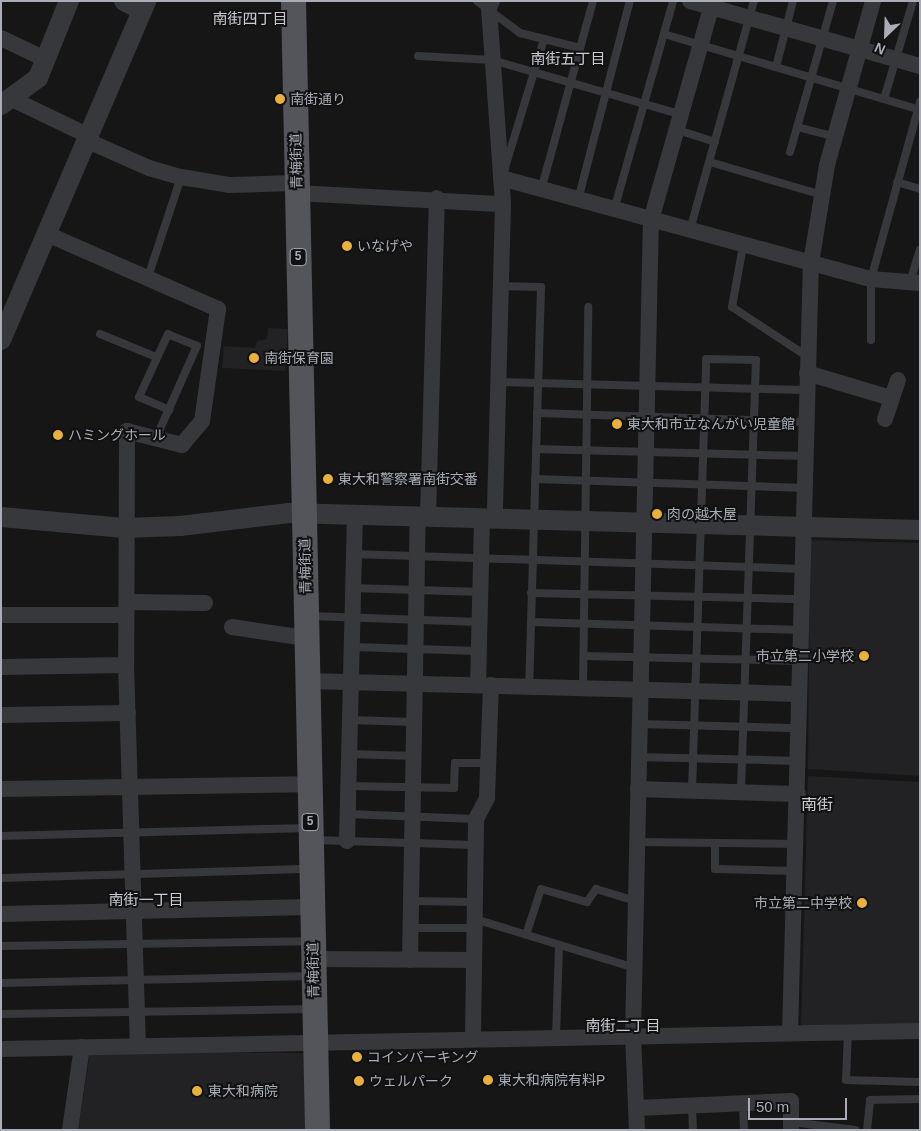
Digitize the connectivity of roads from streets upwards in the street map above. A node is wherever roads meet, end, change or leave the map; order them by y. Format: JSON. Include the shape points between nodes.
{"nodes":[{"id":1,"x":70,"y":1,"type":"edge"},
{"id":2,"x":293,"y":1,"type":"edge"},
{"id":3,"x":690,"y":1,"type":"edge"},
{"id":4,"x":873,"y":1,"type":"edge"},
{"id":5,"x":137,"y":4,"type":"edge"},
{"id":6,"x":486,"y":4,"type":"edge"},
{"id":7,"x":712,"y":4,"type":"edge"},
{"id":8,"x":1,"y":38,"type":"edge"},
{"id":9,"x":861,"y":50,"type":"junction"},
{"id":10,"x":47,"y":60,"type":"junction"},
{"id":11,"x":920,"y":66,"type":"edge"},
{"id":12,"x":6,"y":101,"type":"edge"},
{"id":13,"x":88,"y":138,"type":"junction"},
{"id":14,"x":501,"y":178,"type":"junction"},
{"id":15,"x":297,"y":188,"type":"junction"},
{"id":16,"x":437,"y":198,"type":"junction"},
{"id":17,"x":503,"y":204,"type":"junction"},
{"id":18,"x":651,"y":220,"type":"junction"},
{"id":19,"x":47,"y":234,"type":"junction"},
{"id":20,"x":811,"y":263,"type":"junction"},
{"id":21,"x":915,"y":283,"type":"edge"},
{"id":22,"x":6,"y":316,"type":"edge"},
{"id":23,"x":1,"y":340,"type":"edge"},
{"id":24,"x":898,"y":380,"type":"dead end"},
{"id":25,"x":807,"y":382,"type":"junction"},
{"id":26,"x":891,"y":398,"type":"junction"},
{"id":27,"x":885,"y":419,"type":"dead end"},
{"id":28,"x":304,"y":514,"type":"junction"},
{"id":29,"x":355,"y":515,"type":"junction"},
{"id":30,"x":1,"y":517,"type":"edge"},
{"id":31,"x":423,"y":517,"type":"junction"},
{"id":32,"x":489,"y":519,"type":"junction"},
{"id":33,"x":644,"y":523,"type":"junction"},
{"id":34,"x":125,"y":528,"type":"junction"},
{"id":35,"x":803,"y":528,"type":"junction"},
{"id":36,"x":920,"y":530,"type":"edge"},
{"id":37,"x":205,"y":603,"type":"dead end"},
{"id":38,"x":127,"y":609,"type":"junction"},
{"id":39,"x":1,"y":615,"type":"edge"},
{"id":40,"x":232,"y":627,"type":"dead end"},
{"id":41,"x":306,"y":627,"type":"junction"},
{"id":42,"x":126,"y":665,"type":"junction"},
{"id":43,"x":1,"y":667,"type":"edge"},
{"id":44,"x":307,"y":680,"type":"junction"},
{"id":45,"x":351,"y":682,"type":"junction"},
{"id":46,"x":415,"y":683,"type":"junction"},
{"id":47,"x":485,"y":685,"type":"junction"},
{"id":48,"x":640,"y":689,"type":"junction"},
{"id":49,"x":799,"y":694,"type":"junction"},
{"id":50,"x":128,"y":713,"type":"junction"},
{"id":51,"x":1,"y":715,"type":"edge"},
{"id":52,"x":309,"y":784,"type":"junction"},
{"id":53,"x":130,"y":787,"type":"junction"},
{"id":54,"x":1,"y":789,"type":"edge"},
{"id":55,"x":638,"y":789,"type":"junction"},
{"id":56,"x":798,"y":794,"type":"junction"},
{"id":57,"x":347,"y":841,"type":"road end"},
{"id":58,"x":312,"y":906,"type":"junction"},
{"id":59,"x":134,"y":911,"type":"junction"},
{"id":60,"x":1,"y":914,"type":"edge"},
{"id":61,"x":313,"y":959,"type":"junction"},
{"id":62,"x":410,"y":960,"type":"junction"},
{"id":63,"x":474,"y":960,"type":"junction"},
{"id":64,"x":920,"y":1031,"type":"edge"},
{"id":65,"x":790,"y":1033,"type":"junction"},
{"id":66,"x":633,"y":1036,"type":"junction"},
{"id":67,"x":473,"y":1039,"type":"junction"},
{"id":68,"x":315,"y":1042,"type":"junction"},
{"id":69,"x":138,"y":1046,"type":"junction"},
{"id":70,"x":82,"y":1047,"type":"junction"},
{"id":71,"x":1,"y":1049,"type":"edge"},
{"id":72,"x":636,"y":1108,"type":"junction"},
{"id":73,"x":791,"y":1126,"type":"edge"},
{"id":74,"x":70,"y":1130,"type":"edge"},
{"id":75,"x":317,"y":1130,"type":"edge"},
{"id":76,"x":637,"y":1130,"type":"edge"}],
"edges":[{"from":1,"to":10,"type":"street"},
{"from":2,"to":15,"type":"main road","name":"青梅街道","number":"5"},
{"from":3,"to":7,"type":"street"},
{"from":4,"to":9,"type":"street"},
{"from":5,"to":13,"type":"street"},
{"from":6,"to":14,"type":"street"},
{"from":7,"to":9,"type":"street"},
{"from":7,"to":18,"type":"street"},
{"from":8,"to":10,"type":"street"},
{"from":9,"to":11,"type":"street"},
{"from":9,"to":20,"type":"street","via":[[848,88],[822,195]]},
{"from":10,"to":12,"type":"street","via":[[38,78]]},
{"from":12,"to":13,"type":"street"},
{"from":13,"to":15,"type":"street","via":[[149,168],[181,177],[230,185]]},
{"from":13,"to":19,"type":"street"},
{"from":14,"to":17,"type":"street"},
{"from":14,"to":18,"type":"street"},
{"from":15,"to":16,"type":"street"},
{"from":15,"to":28,"type":"main road","name":"青梅街道","number":"5"},
{"from":16,"to":17,"type":"street"},
{"from":16,"to":31,"type":"street"},
{"from":17,"to":32,"type":"street","via":[[498,382]]},
{"from":18,"to":20,"type":"street"},
{"from":18,"to":33,"type":"street"},
{"from":19,"to":22,"type":"street"},
{"from":19,"to":34,"type":"street","via":[[218,309],[202,421],[182,445],[127,431]]},
{"from":20,"to":21,"type":"street","via":[[871,279]]},
{"from":20,"to":25,"type":"street"},
{"from":22,"to":23,"type":"street"},
{"from":24,"to":26,"type":"street"},
{"from":25,"to":26,"type":"street"},
{"from":25,"to":35,"type":"street"},
{"from":26,"to":27,"type":"street"},
{"from":28,"to":29,"type":"street"},
{"from":28,"to":34,"type":"street"},
{"from":28,"to":41,"type":"main road","name":"青梅街道","number":"5"},
{"from":29,"to":31,"type":"street"},
{"from":29,"to":45,"type":"street"},
{"from":30,"to":34,"type":"street"},
{"from":31,"to":32,"type":"street"},
{"from":31,"to":46,"type":"street","via":[[418,556]]},
{"from":32,"to":33,"type":"street"},
{"from":32,"to":47,"type":"street","via":[[481,558],[480,592],[479,651]]},
{"from":33,"to":35,"type":"street"},
{"from":33,"to":48,"type":"street"},
{"from":34,"to":38,"type":"street"},
{"from":35,"to":36,"type":"street"},
{"from":35,"to":49,"type":"street"},
{"from":37,"to":38,"type":"street"},
{"from":38,"to":39,"type":"street"},
{"from":38,"to":42,"type":"street"},
{"from":40,"to":41,"type":"street"},
{"from":41,"to":44,"type":"main road","name":"青梅街道","number":"5"},
{"from":42,"to":43,"type":"street"},
{"from":42,"to":50,"type":"street"},
{"from":44,"to":45,"type":"street"},
{"from":44,"to":52,"type":"main road","name":"青梅街道","number":"5"},
{"from":45,"to":46,"type":"street"},
{"from":45,"to":57,"type":"street"},
{"from":46,"to":47,"type":"street"},
{"from":46,"to":62,"type":"street"},
{"from":47,"to":48,"type":"street"},
{"from":47,"to":63,"type":"street","via":[[487,798],[476,818]]},
{"from":48,"to":49,"type":"street"},
{"from":48,"to":55,"type":"street"},
{"from":49,"to":56,"type":"street"},
{"from":50,"to":51,"type":"street"},
{"from":50,"to":53,"type":"street"},
{"from":52,"to":53,"type":"street"},
{"from":52,"to":58,"type":"main road","name":"青梅街道","number":"5"},
{"from":53,"to":54,"type":"street"},
{"from":53,"to":59,"type":"street"},
{"from":55,"to":56,"type":"street"},
{"from":55,"to":66,"type":"street"},
{"from":56,"to":65,"type":"street"},
{"from":58,"to":59,"type":"street"},
{"from":58,"to":61,"type":"main road","name":"青梅街道","number":"5"},
{"from":59,"to":60,"type":"street"},
{"from":59,"to":69,"type":"street"},
{"from":61,"to":62,"type":"street"},
{"from":61,"to":68,"type":"main road","name":"青梅街道","number":"5"},
{"from":62,"to":63,"type":"street"},
{"from":63,"to":67,"type":"street"},
{"from":64,"to":65,"type":"street"},
{"from":65,"to":66,"type":"street"},
{"from":66,"to":67,"type":"street"},
{"from":66,"to":72,"type":"street"},
{"from":67,"to":68,"type":"street"},
{"from":68,"to":69,"type":"street"},
{"from":68,"to":75,"type":"main road","name":"青梅街道","number":"5"},
{"from":69,"to":70,"type":"street"},
{"from":70,"to":71,"type":"street"},
{"from":70,"to":74,"type":"street"},
{"from":72,"to":73,"type":"street","via":[[791,1101]]},
{"from":72,"to":76,"type":"street"}]}
